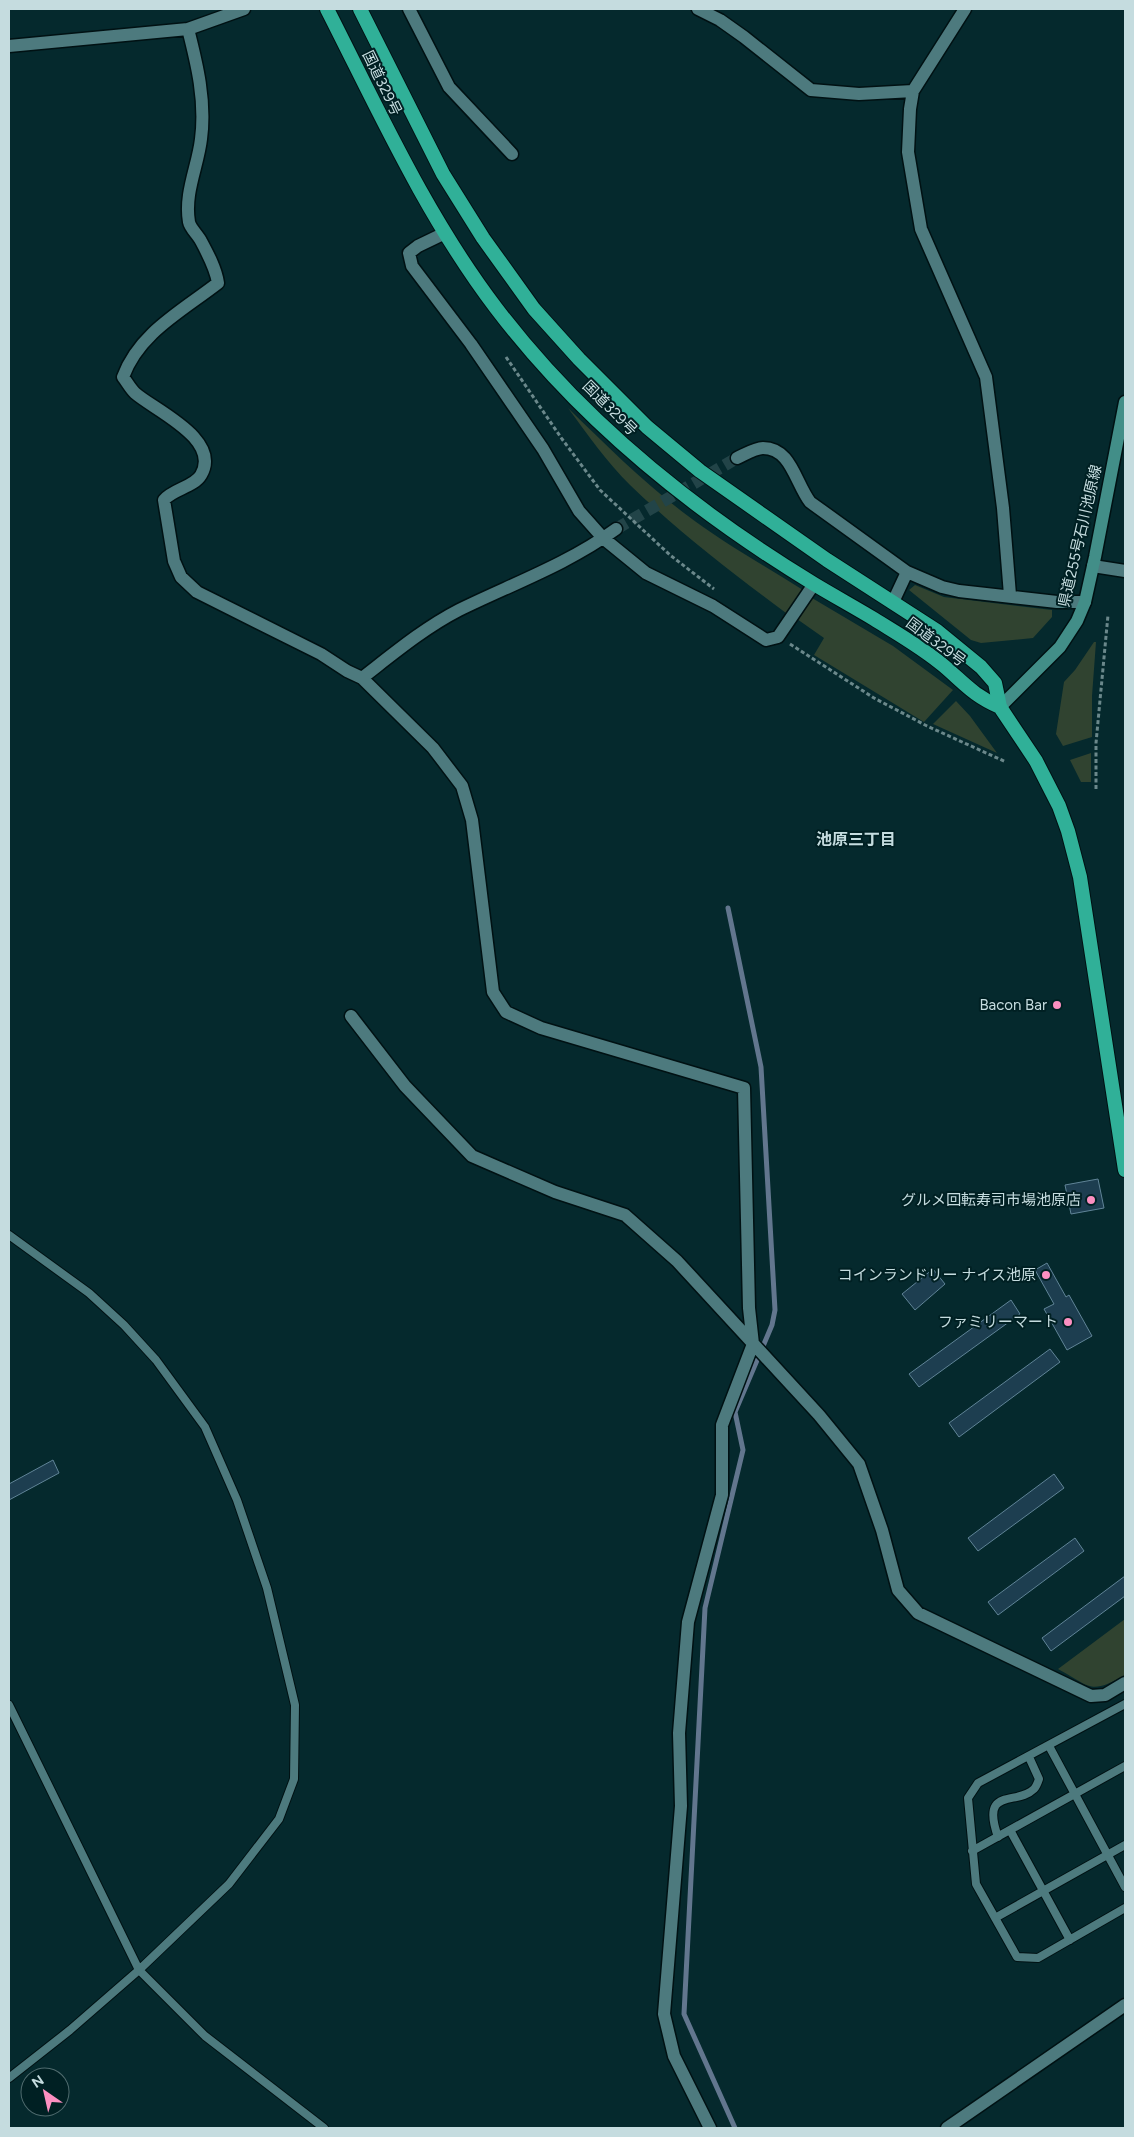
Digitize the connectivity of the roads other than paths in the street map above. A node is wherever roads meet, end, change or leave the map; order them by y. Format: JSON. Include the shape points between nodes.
{"nodes":[{"id":1,"x":244,"y":9,"type":"edge"},
{"id":2,"x":327,"y":9,"type":"edge"},
{"id":3,"x":360,"y":9,"type":"edge"},
{"id":4,"x":409,"y":9,"type":"edge"},
{"id":5,"x":698,"y":9,"type":"edge"},
{"id":6,"x":966,"y":9,"type":"edge"},
{"id":7,"x":188,"y":29,"type":"junction"},
{"id":8,"x":9,"y":46,"type":"edge"},
{"id":9,"x":913,"y":91,"type":"junction"},
{"id":10,"x":512,"y":154,"type":"dead end"},
{"id":11,"x":445,"y":233,"type":"junction"},
{"id":12,"x":1125,"y":402,"type":"edge"},
{"id":13,"x":737,"y":458,"type":"tunnel mouth"},
{"id":14,"x":616,"y":529,"type":"tunnel mouth"},
{"id":15,"x":603,"y":538,"type":"junction"},
{"id":16,"x":1093,"y":566,"type":"junction"},
{"id":17,"x":1125,"y":571,"type":"edge"},
{"id":18,"x":907,"y":572,"type":"junction"},
{"id":19,"x":814,"y":584,"type":"junction"},
{"id":20,"x":1010,"y":595,"type":"junction"},
{"id":21,"x":893,"y":602,"type":"junction"},
{"id":22,"x":1085,"y":602,"type":"junction"},
{"id":23,"x":362,"y":678,"type":"junction"},
{"id":24,"x":1000,"y":707,"type":"junction"},
{"id":25,"x":351,"y":1016,"type":"dead end"},
{"id":26,"x":1125,"y":1170,"type":"edge"},
{"id":27,"x":9,"y":1236,"type":"edge"},
{"id":28,"x":754,"y":1345,"type":"junction"},
{"id":29,"x":1125,"y":1683,"type":"edge"},
{"id":30,"x":1125,"y":1704,"type":"edge"},
{"id":31,"x":9,"y":1705,"type":"edge"},
{"id":32,"x":1049,"y":1746,"type":"junction"},
{"id":33,"x":1029,"y":1757,"type":"junction"},
{"id":34,"x":1125,"y":1766,"type":"edge"},
{"id":35,"x":1075,"y":1794,"type":"junction"},
{"id":36,"x":1010,"y":1830,"type":"junction"},
{"id":37,"x":998,"y":1837,"type":"junction"},
{"id":38,"x":1125,"y":1845,"type":"edge"},
{"id":39,"x":972,"y":1851,"type":"junction"},
{"id":40,"x":1108,"y":1855,"type":"junction"},
{"id":41,"x":1125,"y":1887,"type":"edge"},
{"id":42,"x":1043,"y":1891,"type":"junction"},
{"id":43,"x":1125,"y":1908,"type":"edge"},
{"id":44,"x":995,"y":1918,"type":"junction"},
{"id":45,"x":1070,"y":1940,"type":"junction"},
{"id":46,"x":139,"y":1970,"type":"junction"},
{"id":47,"x":1125,"y":2005,"type":"edge"},
{"id":48,"x":9,"y":2078,"type":"edge"},
{"id":49,"x":324,"y":2128,"type":"edge"},
{"id":50,"x":710,"y":2128,"type":"edge"},
{"id":51,"x":946,"y":2128,"type":"edge"}],
"edges":[{"from":1,"to":7,"type":"street"},
{"from":2,"to":11,"type":"highway","name":"国道329号","via":[[418,188]]},
{"from":3,"to":21,"type":"highway","name":"国道329号","via":[[443,174],[534,310],[647,427],[700,471],[819,555]]},
{"from":4,"to":10,"type":"street","via":[[449,86]]},
{"from":5,"to":9,"type":"street","via":[[744,37],[811,90],[859,94]]},
{"from":6,"to":9,"type":"street"},
{"from":7,"to":8,"type":"street"},
{"from":7,"to":23,"type":"street","via":[[199,71],[202,110],[202,139],[190,182],[188,223],[201,240],[218,283],[151,334],[135,353],[123,377],[134,392],[186,428],[203,450],[205,461],[201,476],[171,492],[164,500],[174,561],[181,577],[197,592]]},
{"from":9,"to":20,"type":"street","via":[[908,152],[914,196],[921,229],[986,377],[1003,508]]},
{"from":11,"to":15,"type":"street","via":[[409,253],[412,266],[471,344],[543,449],[579,511]]},
{"from":11,"to":19,"type":"highway","name":"国道329号","via":[[496,308],[605,428],[682,494]]},
{"from":12,"to":16,"type":"main road","name":"県道255号石川池原線"},
{"from":13,"to":18,"type":"street","via":[[762,448],[782,453],[810,502]]},
{"from":14,"to":15,"type":"street"},
{"from":15,"to":19,"type":"street","via":[[646,573],[713,606],[766,640],[778,637]]},
{"from":15,"to":23,"type":"street","via":[[565,561],[458,611],[414,638]]},
{"from":16,"to":17,"type":"street"},
{"from":16,"to":22,"type":"main road","name":"県道255号石川池原線"},
{"from":18,"to":20,"type":"street","via":[[959,591]]},
{"from":18,"to":21,"type":"street"},
{"from":19,"to":24,"type":"highway","name":"国道329号","via":[[908,640],[944,666],[979,699]]},
{"from":20,"to":22,"type":"street","via":[[1057,602]]},
{"from":21,"to":24,"type":"highway","name":"国道329号","via":[[937,631],[981,667],[995,683]]},
{"from":22,"to":24,"type":"main road","name":"県道255号石川池原線","via":[[1060,647]]},
{"from":23,"to":28,"type":"street","via":[[433,748],[462,786],[472,820],[493,992],[506,1012],[541,1028],[744,1088],[749,1308]]},
{"from":24,"to":26,"type":"highway","name":"国道329号","via":[[1044,776],[1068,831],[1080,877]]},
{"from":25,"to":28,"type":"street","via":[[405,1086],[472,1156],[555,1192],[626,1215],[677,1261]]},
{"from":27,"to":46,"type":"lane","via":[[89,1293],[124,1325],[156,1360],[204,1427],[237,1500],[267,1588],[295,1706],[294,1779],[279,1819],[229,1884]]},
{"from":28,"to":29,"type":"street","via":[[860,1464],[898,1590],[918,1613],[1091,1696],[1105,1694]]},
{"from":28,"to":50,"type":"street","via":[[722,1425],[722,1495],[688,1622],[679,1733],[681,1806],[664,2014],[674,2056]]},
{"from":30,"to":32,"type":"lane"},
{"from":31,"to":46,"type":"lane"},
{"from":32,"to":33,"type":"lane"},
{"from":32,"to":35,"type":"lane"},
{"from":33,"to":37,"type":"lane","via":[[1039,1779],[1035,1789],[1027,1794],[1007,1798],[998,1804],[993,1815]]},
{"from":33,"to":39,"type":"lane","via":[[978,1783],[968,1798]]},
{"from":34,"to":35,"type":"lane"},
{"from":35,"to":36,"type":"lane"},
{"from":35,"to":40,"type":"lane"},
{"from":36,"to":37,"type":"lane"},
{"from":36,"to":42,"type":"lane"},
{"from":37,"to":39,"type":"lane"},
{"from":38,"to":40,"type":"lane"},
{"from":39,"to":44,"type":"lane","via":[[976,1884]]},
{"from":40,"to":41,"type":"lane"},
{"from":40,"to":42,"type":"lane"},
{"from":42,"to":44,"type":"lane"},
{"from":42,"to":45,"type":"lane"},
{"from":43,"to":45,"type":"lane"},
{"from":44,"to":45,"type":"lane","via":[[1017,1957],[1038,1958]]},
{"from":46,"to":48,"type":"lane"},
{"from":46,"to":49,"type":"lane","via":[[205,2036]]},
{"from":47,"to":51,"type":"street"}]}
